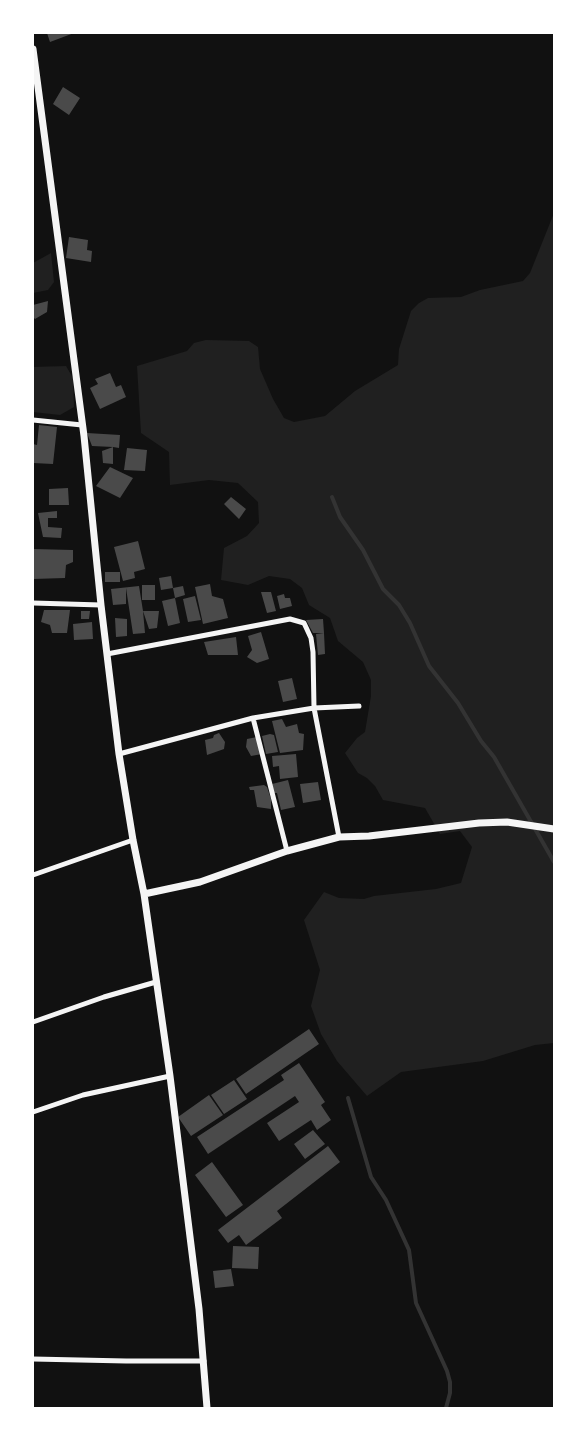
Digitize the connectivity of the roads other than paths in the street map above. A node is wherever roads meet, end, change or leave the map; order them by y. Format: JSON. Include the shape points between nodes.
{"nodes":[{"id":1,"x":33,"y":50,"type":"edge"},
{"id":2,"x":33,"y":420,"type":"edge"},
{"id":3,"x":82,"y":425,"type":"junction"},
{"id":4,"x":33,"y":603,"type":"edge"},
{"id":5,"x":101,"y":605,"type":"junction"},
{"id":6,"x":107,"y":654,"type":"junction"},
{"id":7,"x":359,"y":706,"type":"dead end"},
{"id":8,"x":314,"y":708,"type":"junction"},
{"id":9,"x":253,"y":718,"type":"junction"},
{"id":10,"x":119,"y":754,"type":"junction"},
{"id":11,"x":554,"y":829,"type":"edge"},
{"id":12,"x":339,"y":837,"type":"junction"},
{"id":13,"x":133,"y":840,"type":"junction"},
{"id":14,"x":287,"y":851,"type":"junction"},
{"id":15,"x":33,"y":875,"type":"edge"},
{"id":16,"x":144,"y":894,"type":"junction"},
{"id":17,"x":156,"y":982,"type":"junction"},
{"id":18,"x":33,"y":1022,"type":"edge"},
{"id":19,"x":171,"y":1076,"type":"junction"},
{"id":20,"x":33,"y":1112,"type":"edge"},
{"id":21,"x":33,"y":1359,"type":"edge"},
{"id":22,"x":204,"y":1361,"type":"junction"},
{"id":23,"x":207,"y":1408,"type":"edge"}],
"edges":[{"from":1,"to":3,"type":"street"},
{"from":2,"to":3,"type":"street"},
{"from":3,"to":5,"type":"street"},
{"from":4,"to":5,"type":"street"},
{"from":5,"to":6,"type":"street"},
{"from":6,"to":8,"type":"street","via":[[232,628],[298,620],[304,623],[311,638]]},
{"from":6,"to":10,"type":"street"},
{"from":7,"to":8,"type":"street"},
{"from":8,"to":9,"type":"street"},
{"from":8,"to":12,"type":"street"},
{"from":9,"to":10,"type":"street"},
{"from":9,"to":14,"type":"street"},
{"from":10,"to":13,"type":"street"},
{"from":11,"to":12,"type":"street","via":[[507,822],[479,823]]},
{"from":12,"to":14,"type":"street"},
{"from":13,"to":15,"type":"street"},
{"from":13,"to":16,"type":"street"},
{"from":14,"to":16,"type":"street","via":[[200,882]]},
{"from":16,"to":17,"type":"street"},
{"from":17,"to":18,"type":"street"},
{"from":17,"to":19,"type":"street"},
{"from":19,"to":20,"type":"street","via":[[83,1095]]},
{"from":19,"to":22,"type":"street"},
{"from":21,"to":22,"type":"street"},
{"from":22,"to":23,"type":"street"}]}
